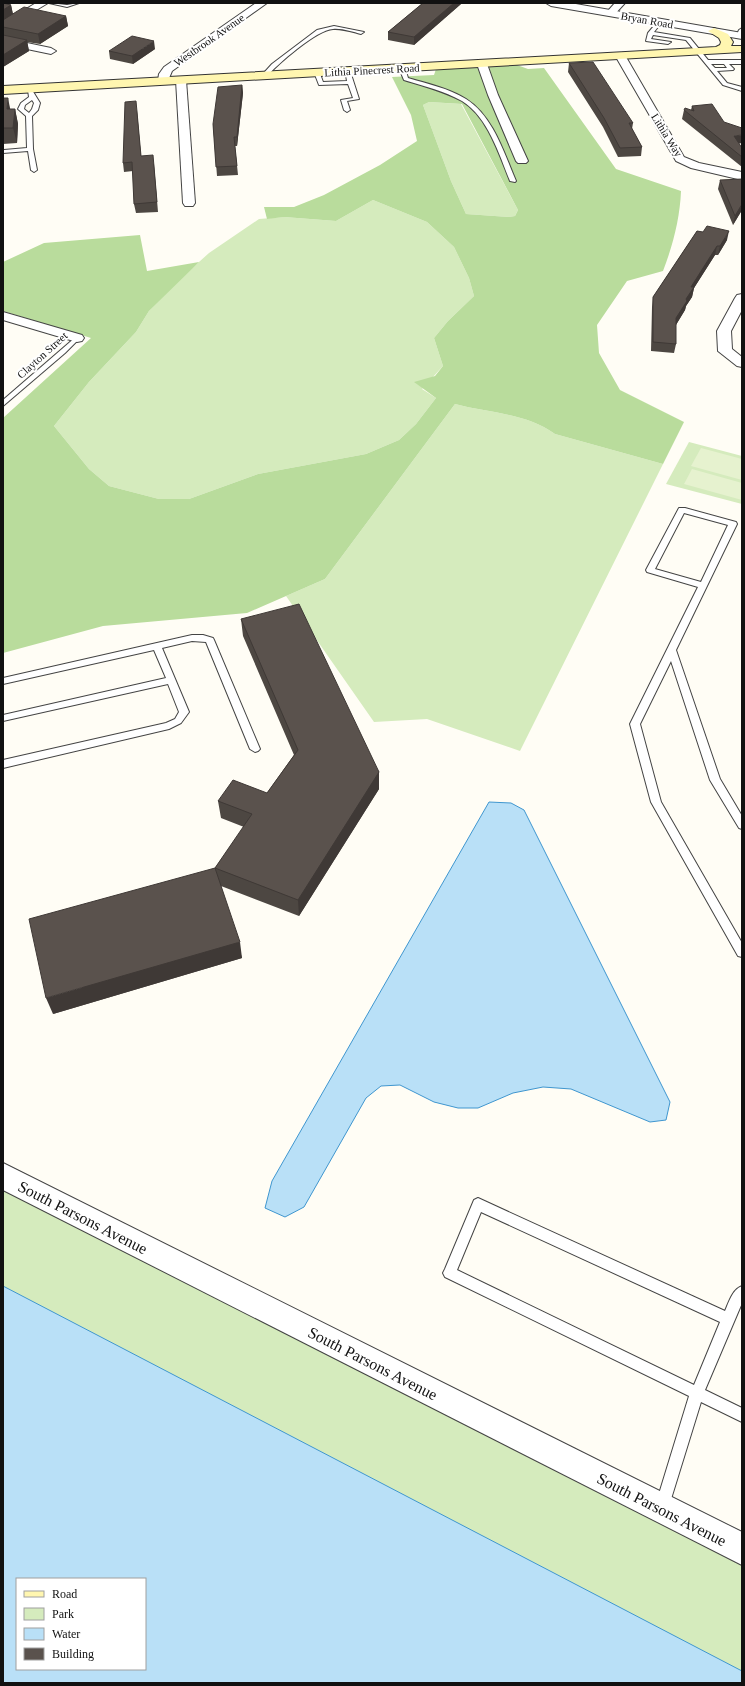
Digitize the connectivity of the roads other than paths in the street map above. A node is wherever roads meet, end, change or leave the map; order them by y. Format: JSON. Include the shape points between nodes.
{"nodes":[{"id":1,"x":43,"y":3,"type":"edge"},
{"id":2,"x":51,"y":3,"type":"edge"},
{"id":3,"x":76,"y":3,"type":"edge"},
{"id":4,"x":262,"y":3,"type":"edge"},
{"id":5,"x":551,"y":3,"type":"edge"},
{"id":6,"x":620,"y":3,"type":"edge"},
{"id":7,"x":611,"y":13,"type":"junction"},
{"id":8,"x":660,"y":22,"type":"junction"},
{"id":9,"x":3,"y":27,"type":"edge"},
{"id":10,"x":714,"y":31,"type":"junction"},
{"id":11,"x":361,"y":32,"type":"dead end"},
{"id":12,"x":651,"y":33,"type":"junction"},
{"id":13,"x":741,"y":34,"type":"edge"},
{"id":14,"x":3,"y":41,"type":"edge"},
{"id":15,"x":668,"y":42,"type":"dead end"},
{"id":16,"x":742,"y":49,"type":"edge"},
{"id":17,"x":51,"y":51,"type":"dead end"},
{"id":18,"x":717,"y":51,"type":"junction"},
{"id":19,"x":700,"y":52,"type":"junction"},
{"id":20,"x":621,"y":57,"type":"junction"},
{"id":21,"x":708,"y":62,"type":"junction"},
{"id":22,"x":725,"y":62,"type":"junction"},
{"id":23,"x":742,"y":62,"type":"edge"},
{"id":24,"x":482,"y":64,"type":"junction"},
{"id":25,"x":402,"y":68,"type":"junction"},
{"id":26,"x":714,"y":70,"type":"junction"},
{"id":27,"x":264,"y":76,"type":"junction"},
{"id":28,"x":349,"y":76,"type":"junction"},
{"id":29,"x":181,"y":80,"type":"junction"},
{"id":30,"x":163,"y":81,"type":"junction"},
{"id":31,"x":742,"y":89,"type":"edge"},
{"id":32,"x":3,"y":90,"type":"edge"},
{"id":33,"x":31,"y":93,"type":"junction"},
{"id":34,"x":347,"y":110,"type":"dead end"},
{"id":35,"x":29,"y":116,"type":"junction"},
{"id":36,"x":30,"y":149,"type":"junction"},
{"id":37,"x":4,"y":152,"type":"dead end"},
{"id":38,"x":522,"y":161,"type":"dead end"},
{"id":39,"x":34,"y":170,"type":"dead end"},
{"id":40,"x":742,"y":176,"type":"edge"},
{"id":41,"x":513,"y":181,"type":"dead end"},
{"id":42,"x":189,"y":202,"type":"dead end"},
{"id":43,"x":742,"y":298,"type":"edge"},
{"id":44,"x":3,"y":316,"type":"edge"},
{"id":45,"x":77,"y":338,"type":"joint"},
{"id":46,"x":742,"y":363,"type":"edge"},
{"id":47,"x":3,"y":404,"type":"edge"},
{"id":48,"x":703,"y":586,"type":"junction"},
{"id":49,"x":157,"y":646,"type":"junction"},
{"id":50,"x":672,"y":651,"type":"junction"},
{"id":51,"x":171,"y":680,"type":"junction"},
{"id":52,"x":3,"y":681,"type":"edge"},
{"id":53,"x":3,"y":718,"type":"edge"},
{"id":54,"x":255,"y":749,"type":"dead end"},
{"id":55,"x":3,"y":764,"type":"edge"},
{"id":56,"x":742,"y":825,"type":"edge"},
{"id":57,"x":742,"y":952,"type":"edge"},
{"id":58,"x":3,"y":1176,"type":"edge"},
{"id":59,"x":742,"y":1292,"type":"edge"},
{"id":60,"x":728,"y":1319,"type":"junction"},
{"id":61,"x":697,"y":1393,"type":"junction"},
{"id":62,"x":742,"y":1415,"type":"edge"},
{"id":63,"x":662,"y":1509,"type":"junction"},
{"id":64,"x":742,"y":1550,"type":"edge"}],
"edges":[{"from":1,"to":9,"type":"street"},
{"from":2,"to":3,"type":"lane","via":[[66,6]]},
{"from":4,"to":30,"type":"street","name":"Westbrook Avenue","via":[[168,69]]},
{"from":5,"to":7,"type":"street","name":"Bryan Road"},
{"from":6,"to":7,"type":"street"},
{"from":7,"to":8,"type":"street","name":"Bryan Road"},
{"from":8,"to":10,"type":"street","name":"Bryan Road"},
{"from":8,"to":12,"type":"lane"},
{"from":10,"to":13,"type":"street","name":"Bryan Road"},
{"from":10,"to":18,"type":"main road","via":[[724,36],[727,42]]},
{"from":11,"to":27,"type":"lane","via":[[334,27],[319,30],[274,65]]},
{"from":12,"to":15,"type":"lane","via":[[648,40]]},
{"from":12,"to":19,"type":"lane","via":[[688,39]]},
{"from":14,"to":17,"type":"street"},
{"from":16,"to":18,"type":"main road","name":"Lithia Pinecrest Road"},
{"from":18,"to":19,"type":"main road","name":"Lithia Pinecrest Road"},
{"from":19,"to":20,"type":"main road","name":"Lithia Pinecrest Road"},
{"from":19,"to":21,"type":"lane"},
{"from":20,"to":24,"type":"main road","name":"Lithia Pinecrest Road"},
{"from":20,"to":40,"type":"street","name":"Lithia Way","via":[[680,159],[695,166]]},
{"from":21,"to":22,"type":"lane"},
{"from":21,"to":26,"type":"lane"},
{"from":22,"to":23,"type":"lane"},
{"from":22,"to":26,"type":"lane","via":[[731,69]]},
{"from":24,"to":25,"type":"main road","name":"Lithia Pinecrest Road"},
{"from":24,"to":38,"type":"street"},
{"from":25,"to":28,"type":"main road","name":"Lithia Pinecrest Road"},
{"from":25,"to":41,"type":"lane","via":[[406,79],[444,91],[474,107],[495,140]]},
{"from":26,"to":31,"type":"lane","via":[[725,84]]},
{"from":27,"to":28,"type":"main road","name":"Lithia Pinecrest Road","via":[[317,72]]},
{"from":27,"to":29,"type":"main road","name":"Lithia Pinecrest Road"},
{"from":28,"to":34,"type":"lane","via":[[356,99],[344,100]]},
{"from":29,"to":30,"type":"main road","name":"Lithia Pinecrest Road"},
{"from":29,"to":42,"type":"street","name":"Westbrook Avenue"},
{"from":30,"to":33,"type":"main road","name":"Lithia Pinecrest Road"},
{"from":32,"to":33,"type":"main road","name":"Lithia Pinecrest Road"},
{"from":33,"to":35,"type":"lane","via":[[37,103]]},
{"from":33,"to":35,"type":"lane","via":[[21,109]]},
{"from":35,"to":36,"type":"lane"},
{"from":36,"to":37,"type":"lane"},
{"from":36,"to":39,"type":"lane"},
{"from":43,"to":46,"type":"street","via":[[724,331],[725,351]]},
{"from":44,"to":45,"type":"street"},
{"from":45,"to":47,"type":"lane","name":"Clayton Street"},
{"from":48,"to":48,"type":"lane","via":[[650,570],[682,510],[733,524]]},
{"from":48,"to":50,"type":"lane"},
{"from":49,"to":51,"type":"lane"},
{"from":49,"to":52,"type":"lane"},
{"from":49,"to":54,"type":"lane","via":[[192,638],[210,640]]},
{"from":50,"to":56,"type":"lane","via":[[715,780]]},
{"from":50,"to":57,"type":"lane","via":[[636,724],[656,802]]},
{"from":51,"to":53,"type":"lane"},
{"from":51,"to":55,"type":"lane","via":[[184,712],[178,721],[169,726]]},
{"from":58,"to":63,"type":"street","name":"South Parsons Avenue"},
{"from":59,"to":60,"type":"lane"},
{"from":60,"to":61,"type":"lane"},
{"from":60,"to":61,"type":"lane","via":[[478,1204],[449,1273]]},
{"from":61,"to":62,"type":"lane"},
{"from":61,"to":63,"type":"lane"},
{"from":63,"to":64,"type":"street","name":"South Parsons Avenue"}]}
